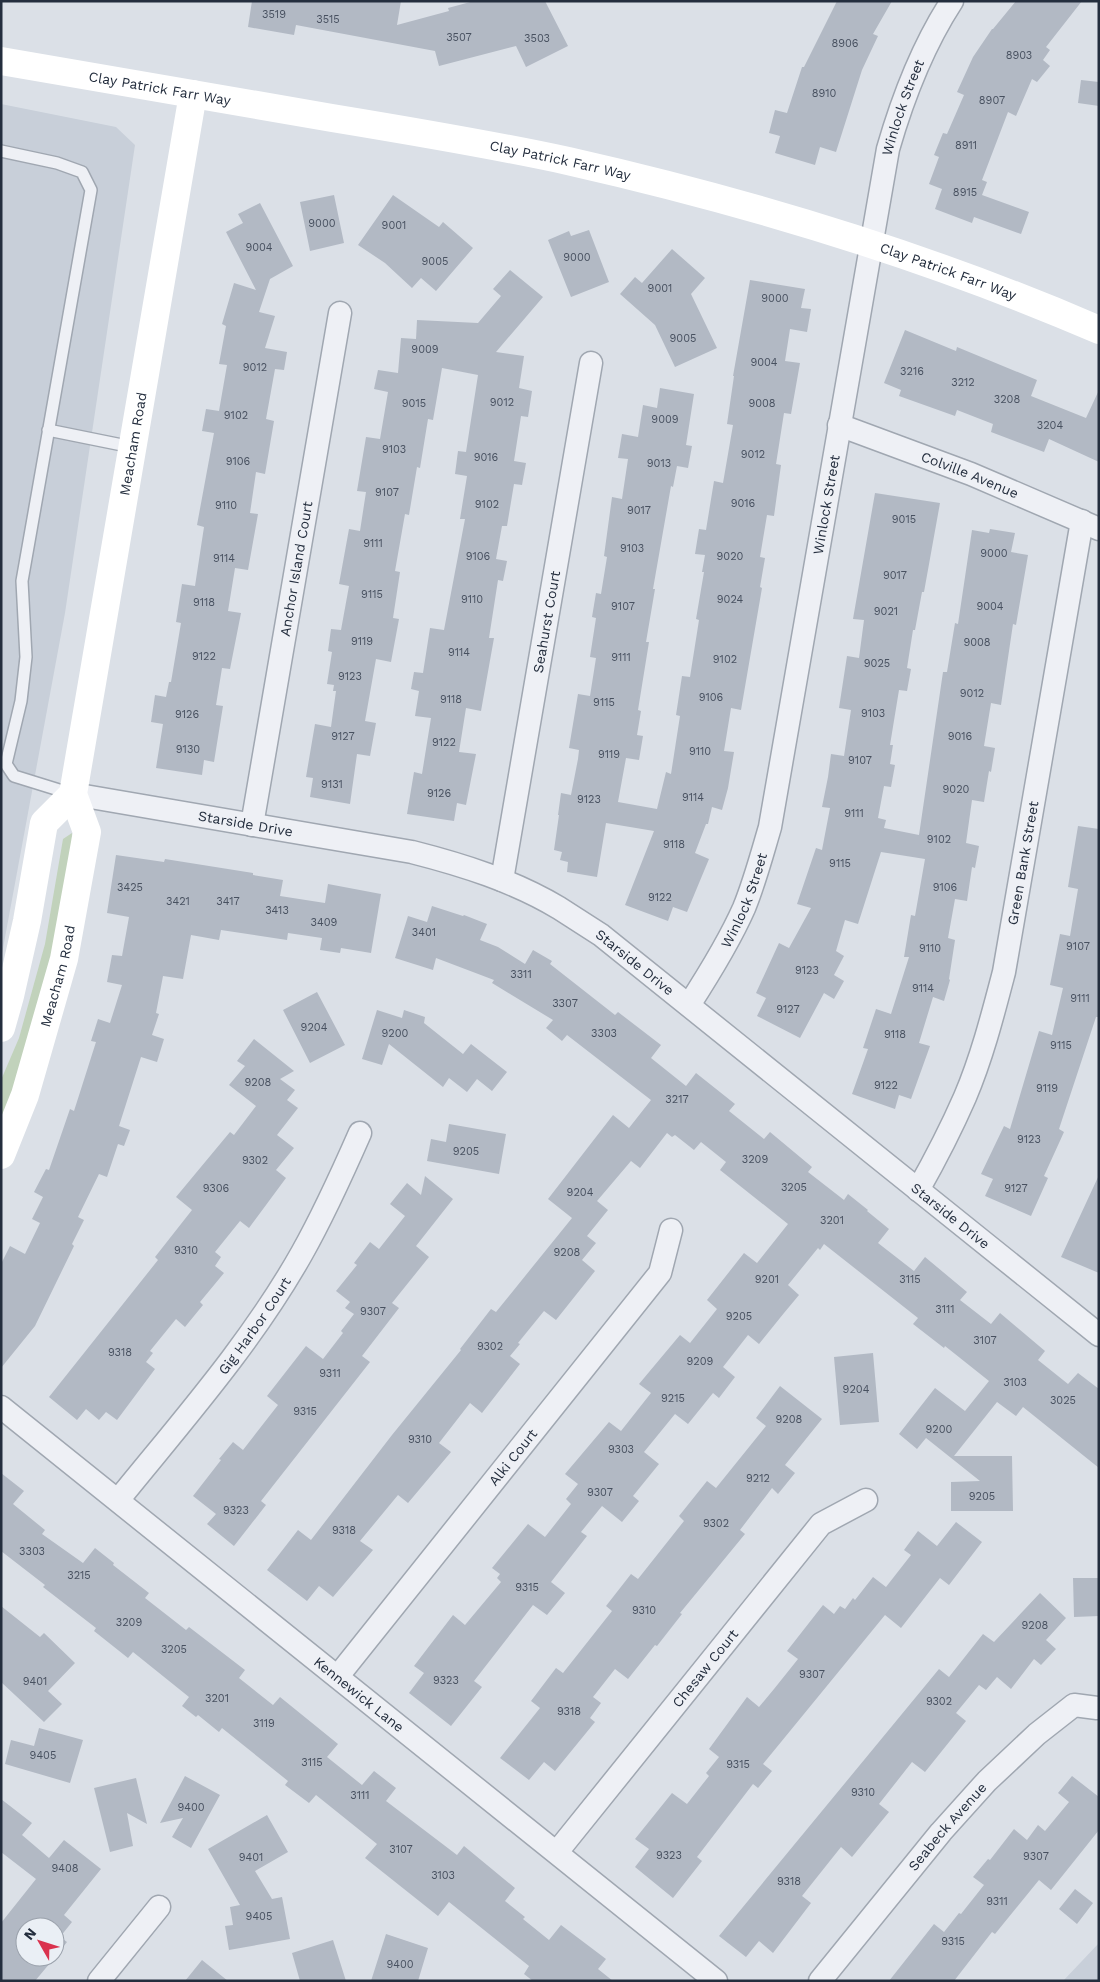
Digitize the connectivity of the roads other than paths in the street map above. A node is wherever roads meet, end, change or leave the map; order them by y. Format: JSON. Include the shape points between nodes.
{"nodes":[{"id":1,"x":952,"y":1,"type":"edge"},
{"id":2,"x":1,"y":61,"type":"edge"},
{"id":3,"x":193,"y":94,"type":"junction"},
{"id":4,"x":1,"y":151,"type":"edge"},
{"id":5,"x":870,"y":244,"type":"junction"},
{"id":6,"x":340,"y":313,"type":"dead end"},
{"id":7,"x":1099,"y":330,"type":"edge"},
{"id":8,"x":591,"y":363,"type":"dead end"},
{"id":9,"x":839,"y":425,"type":"junction"},
{"id":10,"x":48,"y":430,"type":"junction"},
{"id":11,"x":133,"y":447,"type":"junction"},
{"id":12,"x":1090,"y":525,"type":"edge"},
{"id":13,"x":73,"y":794,"type":"junction"},
{"id":14,"x":252,"y":825,"type":"junction"},
{"id":15,"x":502,"y":880,"type":"junction"},
{"id":16,"x":689,"y":1005,"type":"junction"},
{"id":17,"x":1,"y":1028,"type":"edge"},
{"id":18,"x":360,"y":1133,"type":"dead end"},
{"id":19,"x":1,"y":1155,"type":"edge"},
{"id":20,"x":918,"y":1190,"type":"junction"},
{"id":21,"x":671,"y":1230,"type":"dead end"},
{"id":22,"x":1099,"y":1335,"type":"edge"},
{"id":23,"x":1,"y":1407,"type":"edge"},
{"id":24,"x":119,"y":1499,"type":"junction"},
{"id":25,"x":866,"y":1500,"type":"dead end"},
{"id":26,"x":338,"y":1676,"type":"junction"},
{"id":27,"x":1097,"y":1708,"type":"dead end"},
{"id":28,"x":557,"y":1852,"type":"junction"},
{"id":29,"x":159,"y":1907,"type":"dead end"},
{"id":30,"x":99,"y":1981,"type":"edge"},
{"id":31,"x":716,"y":1981,"type":"edge"},
{"id":32,"x":820,"y":1981,"type":"edge"}],
"edges":[{"from":1,"to":5,"type":"street","name":"Winlock Street","via":[[919,60],[900,108],[888,150]]},
{"from":2,"to":3,"type":"street","name":"Clay Patrick Farr Way"},
{"from":3,"to":5,"type":"street","name":"Clay Patrick Farr Way","via":[[564,160],[769,213]]},
{"from":3,"to":11,"type":"street","name":"Meacham Road"},
{"from":4,"to":10,"type":"lane","via":[[82,172],[91,190]]},
{"from":5,"to":7,"type":"street","name":"Clay Patrick Farr Way"},
{"from":5,"to":9,"type":"street","name":"Winlock Street"},
{"from":6,"to":14,"type":"street","name":"Anchor Island Court"},
{"from":8,"to":15,"type":"street","name":"Seahurst Court"},
{"from":9,"to":12,"type":"street","name":"Colville Avenue","via":[[971,474]]},
{"from":9,"to":16,"type":"street","name":"Winlock Street","via":[[770,827],[744,908],[717,962]]},
{"from":10,"to":11,"type":"lane"},
{"from":10,"to":13,"type":"lane","via":[[22,581],[26,657],[21,701],[6,764],[14,776]]},
{"from":11,"to":13,"type":"street","name":"Meacham Road"},
{"from":12,"to":20,"type":"street","name":"Green Bank Street","via":[[1004,972],[987,1035],[965,1097],[938,1156]]},
{"from":13,"to":14,"type":"street","name":"Starside Drive"},
{"from":13,"to":17,"type":"street","via":[[44,823],[27,921]]},
{"from":13,"to":19,"type":"street","name":"Meacham Road","via":[[87,832],[64,959],[25,1095]]},
{"from":14,"to":15,"type":"street","name":"Starside Drive","via":[[412,852]]},
{"from":15,"to":16,"type":"street","name":"Starside Drive","via":[[558,907],[601,935]]},
{"from":16,"to":20,"type":"street","name":"Starside Drive"},
{"from":18,"to":24,"type":"street","name":"Gig Harbor Court","via":[[302,1254],[265,1312]]},
{"from":20,"to":22,"type":"street","name":"Starside Drive"},
{"from":21,"to":26,"type":"street","name":"Alki Court","via":[[660,1273]]},
{"from":23,"to":24,"type":"street","name":"Kennewick Lane"},
{"from":24,"to":26,"type":"street","name":"Kennewick Lane"},
{"from":25,"to":28,"type":"street","name":"Chesaw Court","via":[[821,1524]]},
{"from":26,"to":28,"type":"street","name":"Kennewick Lane"},
{"from":27,"to":32,"type":"street","name":"Seabeck Avenue","via":[[1074,1705],[1037,1734],[987,1781],[941,1832]]},
{"from":28,"to":31,"type":"street","name":"Kennewick Lane"},
{"from":29,"to":30,"type":"street"}]}
